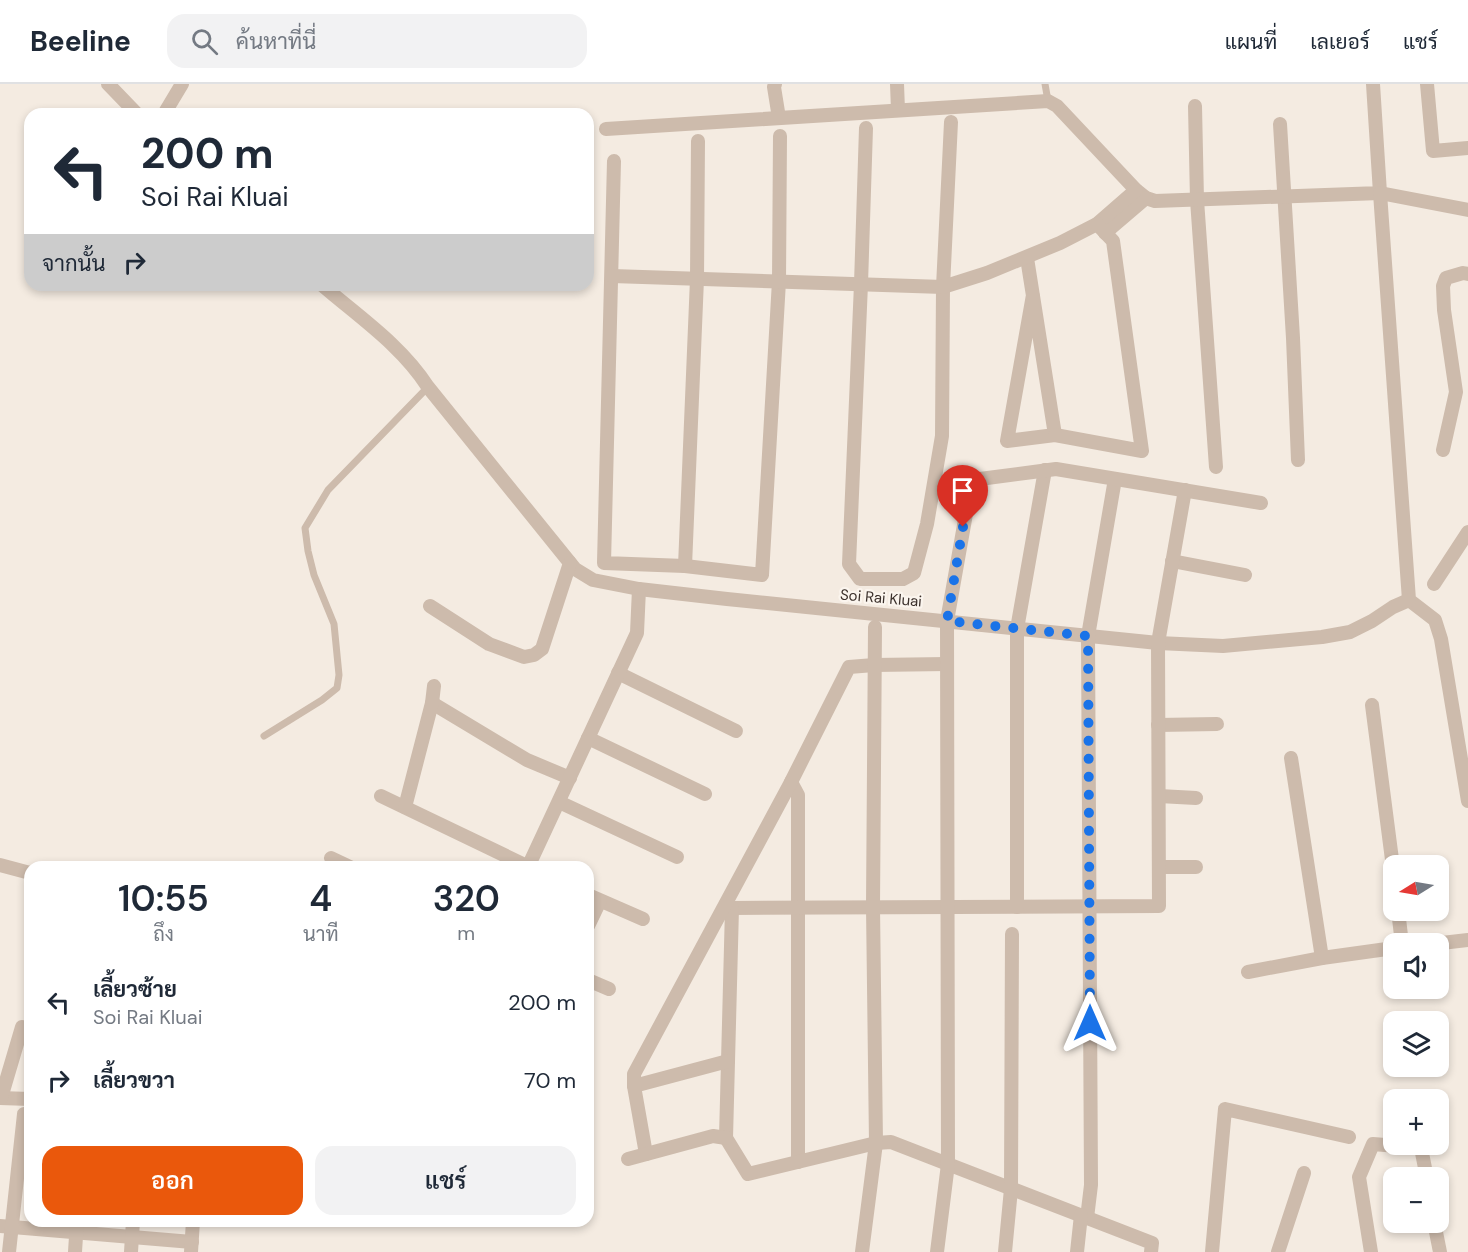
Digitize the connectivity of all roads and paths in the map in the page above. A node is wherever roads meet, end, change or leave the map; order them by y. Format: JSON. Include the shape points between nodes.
{"nodes":[{"id":1,"x":108,"y":84,"type":"edge"},
{"id":2,"x":182,"y":84,"type":"edge"},
{"id":3,"x":775,"y":84,"type":"edge"},
{"id":4,"x":897,"y":84,"type":"edge"},
{"id":5,"x":1045,"y":84,"type":"edge"},
{"id":6,"x":1373,"y":84,"type":"edge"},
{"id":7,"x":1427,"y":84,"type":"edge"},
{"id":8,"x":1048,"y":101,"type":"junction"},
{"id":9,"x":1195,"y":106,"type":"dead end"},
{"id":10,"x":131,"y":108,"type":"edge"},
{"id":11,"x":168,"y":108,"type":"edge"},
{"id":12,"x":898,"y":110,"type":"junction"},
{"id":13,"x":779,"y":118,"type":"junction"},
{"id":14,"x":951,"y":122,"type":"dead end"},
{"id":15,"x":1280,"y":124,"type":"dead end"},
{"id":16,"x":866,"y":128,"type":"dead end"},
{"id":17,"x":606,"y":129,"type":"dead end"},
{"id":18,"x":780,"y":136,"type":"dead end"},
{"id":19,"x":698,"y":141,"type":"dead end"},
{"id":20,"x":1468,"y":148,"type":"edge"},
{"id":21,"x":614,"y":161,"type":"dead end"},
{"id":22,"x":1380,"y":193,"type":"junction"},
{"id":23,"x":1141,"y":194,"type":"junction"},
{"id":24,"x":1285,"y":197,"type":"junction"},
{"id":25,"x":1197,"y":200,"type":"junction"},
{"id":26,"x":1468,"y":210,"type":"edge"},
{"id":27,"x":1101,"y":229,"type":"junction"},
{"id":28,"x":1027,"y":258,"type":"junction"},
{"id":29,"x":1468,"y":274,"type":"edge"},
{"id":30,"x":612,"y":276,"type":"junction"},
{"id":31,"x":697,"y":279,"type":"junction"},
{"id":32,"x":779,"y":281,"type":"junction"},
{"id":33,"x":861,"y":284,"type":"junction"},
{"id":34,"x":943,"y":287,"type":"junction"},
{"id":35,"x":329,"y":291,"type":"edge"},
{"id":36,"x":1033,"y":295,"type":"junction"},
{"id":37,"x":428,"y":387,"type":"junction"},
{"id":38,"x":1055,"y":435,"type":"junction"},
{"id":39,"x":1443,"y":450,"type":"dead end"},
{"id":40,"x":1298,"y":460,"type":"dead end"},
{"id":41,"x":1216,"y":466,"type":"dead end"},
{"id":42,"x":1045,"y":470,"type":"junction"},
{"id":43,"x":1115,"y":479,"type":"junction"},
{"id":44,"x":1185,"y":490,"type":"junction"},
{"id":45,"x":1261,"y":503,"type":"dead end"},
{"id":46,"x":1468,"y":532,"type":"edge"},
{"id":47,"x":1172,"y":561,"type":"junction"},
{"id":48,"x":570,"y":563,"type":"junction"},
{"id":49,"x":685,"y":566,"type":"junction"},
{"id":50,"x":1245,"y":575,"type":"dead end"},
{"id":51,"x":1434,"y":584,"type":"dead end"},
{"id":52,"x":639,"y":589,"type":"junction"},
{"id":53,"x":1409,"y":600,"type":"junction"},
{"id":54,"x":430,"y":606,"type":"dead end"},
{"id":55,"x":947,"y":621,"type":"junction"},
{"id":56,"x":874,"y":627,"type":"dead end"},
{"id":57,"x":1017,"y":629,"type":"junction"},
{"id":58,"x":1088,"y":636,"type":"junction"},
{"id":59,"x":1158,"y":643,"type":"junction"},
{"id":60,"x":946,"y":664,"type":"junction"},
{"id":61,"x":874,"y":665,"type":"junction"},
{"id":62,"x":618,"y":674,"type":"junction"},
{"id":63,"x":435,"y":686,"type":"dead end"},
{"id":64,"x":432,"y":703,"type":"junction"},
{"id":65,"x":1372,"y":705,"type":"dead end"},
{"id":66,"x":1217,"y":724,"type":"dead end"},
{"id":67,"x":1158,"y":725,"type":"junction"},
{"id":68,"x":736,"y":731,"type":"dead end"},
{"id":69,"x":264,"y":736,"type":"dead end"},
{"id":70,"x":588,"y":738,"type":"junction"},
{"id":71,"x":1291,"y":758,"type":"dead end"},
{"id":72,"x":570,"y":778,"type":"junction"},
{"id":73,"x":791,"y":782,"type":"junction"},
{"id":74,"x":705,"y":794,"type":"dead end"},
{"id":75,"x":381,"y":796,"type":"dead end"},
{"id":76,"x":1159,"y":796,"type":"junction"},
{"id":77,"x":1196,"y":798,"type":"dead end"},
{"id":78,"x":1468,"y":801,"type":"edge"},
{"id":79,"x":559,"y":802,"type":"junction"},
{"id":80,"x":405,"y":807,"type":"junction"},
{"id":81,"x":1391,"y":855,"type":"edge"},
{"id":82,"x":677,"y":857,"type":"dead end"},
{"id":83,"x":331,"y":858,"type":"dead end"},
{"id":84,"x":337,"y":861,"type":"edge"},
{"id":85,"x":516,"y":861,"type":"edge"},
{"id":86,"x":531,"y":861,"type":"edge"},
{"id":87,"x":0,"y":865,"type":"edge"},
{"id":88,"x":1159,"y":867,"type":"junction"},
{"id":89,"x":1196,"y":867,"type":"dead end"},
{"id":90,"x":24,"y":871,"type":"edge"},
{"id":91,"x":594,"y":898,"type":"edge"},
{"id":92,"x":729,"y":906,"type":"junction"},
{"id":93,"x":1090,"y":906,"type":"junction"},
{"id":94,"x":873,"y":907,"type":"junction"},
{"id":95,"x":947,"y":907,"type":"junction"},
{"id":96,"x":1017,"y":907,"type":"junction"},
{"id":97,"x":799,"y":908,"type":"junction"},
{"id":98,"x":643,"y":919,"type":"dead end"},
{"id":99,"x":1012,"y":933,"type":"dead end"},
{"id":100,"x":1468,"y":940,"type":"edge"},
{"id":101,"x":1449,"y":942,"type":"edge"},
{"id":102,"x":1383,"y":950,"type":"edge"},
{"id":103,"x":1322,"y":958,"type":"junction"},
{"id":104,"x":1248,"y":972,"type":"dead end"},
{"id":105,"x":594,"y":983,"type":"edge"},
{"id":106,"x":609,"y":989,"type":"dead end"},
{"id":107,"x":22,"y":1027,"type":"dead end"},
{"id":108,"x":728,"y":1061,"type":"junction"},
{"id":109,"x":634,"y":1086,"type":"junction"},
{"id":110,"x":1,"y":1098,"type":"edge"},
{"id":111,"x":24,"y":1099,"type":"edge"},
{"id":112,"x":24,"y":1114,"type":"dead end"},
{"id":113,"x":1349,"y":1137,"type":"dead end"},
{"id":114,"x":726,"y":1138,"type":"junction"},
{"id":115,"x":876,"y":1143,"type":"junction"},
{"id":116,"x":646,"y":1154,"type":"junction"},
{"id":117,"x":628,"y":1159,"type":"dead end"},
{"id":118,"x":798,"y":1162,"type":"junction"},
{"id":119,"x":948,"y":1164,"type":"junction"},
{"id":120,"x":1425,"y":1167,"type":"edge"},
{"id":121,"x":1304,"y":1173,"type":"dead end"},
{"id":122,"x":1011,"y":1189,"type":"junction"},
{"id":123,"x":1084,"y":1216,"type":"junction"},
{"id":124,"x":6,"y":1227,"type":"edge"},
{"id":125,"x":77,"y":1227,"type":"edge"},
{"id":126,"x":132,"y":1227,"type":"edge"},
{"id":127,"x":193,"y":1227,"type":"edge"},
{"id":128,"x":1436,"y":1233,"type":"edge"},
{"id":129,"x":131,"y":1237,"type":"junction"},
{"id":130,"x":191,"y":1247,"type":"edge"},
{"id":131,"x":9,"y":1252,"type":"edge"},
{"id":132,"x":75,"y":1252,"type":"edge"},
{"id":133,"x":131,"y":1252,"type":"edge"},
{"id":134,"x":862,"y":1252,"type":"edge"},
{"id":135,"x":937,"y":1252,"type":"edge"},
{"id":136,"x":1005,"y":1252,"type":"edge"},
{"id":137,"x":1077,"y":1252,"type":"edge"},
{"id":138,"x":1151,"y":1252,"type":"edge"},
{"id":139,"x":1212,"y":1252,"type":"edge"},
{"id":140,"x":1278,"y":1252,"type":"edge"},
{"id":141,"x":1371,"y":1252,"type":"edge"},
{"id":142,"x":1440,"y":1252,"type":"edge"}],
"edges":[{"from":1,"to":10,"type":"street"},
{"from":2,"to":11,"type":"street"},
{"from":3,"to":13,"type":"street"},
{"from":4,"to":12,"type":"street"},
{"from":5,"to":8,"type":"lane"},
{"from":6,"to":22,"type":"street"},
{"from":7,"to":20,"type":"street","via":[[1433,151]]},
{"from":8,"to":12,"type":"street"},
{"from":8,"to":23,"type":"street","via":[[1058,106]]},
{"from":9,"to":25,"type":"street"},
{"from":12,"to":13,"type":"street"},
{"from":13,"to":17,"type":"street"},
{"from":14,"to":34,"type":"street"},
{"from":15,"to":24,"type":"street"},
{"from":16,"to":33,"type":"street"},
{"from":18,"to":32,"type":"street"},
{"from":19,"to":31,"type":"street"},
{"from":21,"to":30,"type":"street"},
{"from":22,"to":24,"type":"street"},
{"from":22,"to":26,"type":"street"},
{"from":22,"to":53,"type":"street"},
{"from":23,"to":25,"type":"street","via":[[1155,201]]},
{"from":23,"to":27,"type":"street"},
{"from":24,"to":25,"type":"street"},
{"from":24,"to":40,"type":"street"},
{"from":25,"to":41,"type":"street"},
{"from":27,"to":28,"type":"street"},
{"from":27,"to":38,"type":"street","via":[[1113,242],[1142,451]]},
{"from":28,"to":34,"type":"street"},
{"from":28,"to":36,"type":"street"},
{"from":29,"to":39,"type":"street","via":[[1446,278],[1443,286],[1456,392]]},
{"from":30,"to":31,"type":"street"},
{"from":30,"to":49,"type":"street","via":[[604,563]]},
{"from":31,"to":32,"type":"street"},
{"from":31,"to":49,"type":"street"},
{"from":32,"to":33,"type":"street"},
{"from":32,"to":49,"type":"street","via":[[762,575]]},
{"from":33,"to":34,"type":"street"},
{"from":33,"to":34,"type":"street","via":[[849,564],[860,579],[903,579],[914,573],[942,436]]},
{"from":35,"to":37,"type":"street","via":[[399,350]]},
{"from":36,"to":38,"type":"street"},
{"from":36,"to":38,"type":"street","via":[[1008,441]]},
{"from":37,"to":48,"type":"street"},
{"from":37,"to":69,"type":"lane","via":[[328,490],[305,528],[314,575],[334,624],[337,688]]},
{"from":42,"to":43,"type":"street"},
{"from":42,"to":55,"type":"street","via":[[972,480]]},
{"from":42,"to":57,"type":"street"},
{"from":43,"to":44,"type":"street"},
{"from":43,"to":58,"type":"street"},
{"from":44,"to":45,"type":"street"},
{"from":44,"to":47,"type":"street"},
{"from":46,"to":51,"type":"street"},
{"from":47,"to":50,"type":"street"},
{"from":47,"to":59,"type":"street"},
{"from":48,"to":52,"type":"street","name":"Soi Rai Kluai","via":[[592,580]]},
{"from":48,"to":54,"type":"street","via":[[542,649],[534,655],[524,657],[489,644]]},
{"from":52,"to":55,"type":"street","name":"Soi Rai Kluai"},
{"from":52,"to":62,"type":"street","via":[[637,633]]},
{"from":53,"to":59,"type":"street","name":"Soi Rai Kluai","via":[[1350,632],[1322,638],[1223,646]]},
{"from":53,"to":78,"type":"street","via":[[1435,620],[1442,639]]},
{"from":55,"to":57,"type":"street","name":"Soi Rai Kluai"},
{"from":55,"to":60,"type":"street"},
{"from":56,"to":61,"type":"street"},
{"from":57,"to":58,"type":"street","name":"Soi Rai Kluai"},
{"from":57,"to":96,"type":"street"},
{"from":58,"to":59,"type":"street","name":"Soi Rai Kluai"},
{"from":58,"to":93,"type":"street"},
{"from":59,"to":67,"type":"street"},
{"from":60,"to":61,"type":"street"},
{"from":60,"to":95,"type":"street"},
{"from":61,"to":73,"type":"street","via":[[849,667]]},
{"from":61,"to":94,"type":"street"},
{"from":62,"to":68,"type":"street"},
{"from":62,"to":70,"type":"street"},
{"from":63,"to":64,"type":"street"},
{"from":64,"to":72,"type":"street","via":[[526,760]]},
{"from":64,"to":80,"type":"street"},
{"from":65,"to":81,"type":"street"},
{"from":66,"to":67,"type":"street"},
{"from":67,"to":76,"type":"street"},
{"from":70,"to":72,"type":"street"},
{"from":70,"to":74,"type":"street"},
{"from":71,"to":103,"type":"street"},
{"from":72,"to":79,"type":"street"},
{"from":73,"to":92,"type":"street"},
{"from":73,"to":97,"type":"street","via":[[798,795]]},
{"from":75,"to":80,"type":"street"},
{"from":76,"to":77,"type":"street"},
{"from":76,"to":88,"type":"street"},
{"from":79,"to":82,"type":"street"},
{"from":79,"to":86,"type":"street"},
{"from":80,"to":85,"type":"street"},
{"from":83,"to":84,"type":"street"},
{"from":87,"to":90,"type":"street"},
{"from":88,"to":89,"type":"street"},
{"from":88,"to":93,"type":"street","via":[[1159,906]]},
{"from":91,"to":98,"type":"street"},
{"from":92,"to":97,"type":"street"},
{"from":92,"to":108,"type":"street"},
{"from":92,"to":109,"type":"street","via":[[634,1074]]},
{"from":93,"to":96,"type":"street"},
{"from":93,"to":123,"type":"street","via":[[1091,1185]]},
{"from":94,"to":95,"type":"street"},
{"from":94,"to":97,"type":"street"},
{"from":94,"to":115,"type":"street"},
{"from":95,"to":96,"type":"street"},
{"from":95,"to":119,"type":"street"},
{"from":97,"to":118,"type":"street"},
{"from":99,"to":122,"type":"street"},
{"from":100,"to":101,"type":"street"},
{"from":102,"to":103,"type":"street"},
{"from":103,"to":104,"type":"street"},
{"from":105,"to":106,"type":"street"},
{"from":107,"to":110,"type":"street"},
{"from":108,"to":109,"type":"street"},
{"from":108,"to":114,"type":"street"},
{"from":109,"to":116,"type":"street"},
{"from":110,"to":111,"type":"street"},
{"from":112,"to":124,"type":"street"},
{"from":113,"to":139,"type":"street","via":[[1225,1109]]},
{"from":114,"to":116,"type":"street","via":[[713,1136]]},
{"from":114,"to":118,"type":"street","via":[[748,1174]]},
{"from":115,"to":118,"type":"street"},
{"from":115,"to":119,"type":"street","via":[[891,1142]]},
{"from":115,"to":134,"type":"street"},
{"from":116,"to":117,"type":"street"},
{"from":119,"to":122,"type":"street"},
{"from":119,"to":135,"type":"street"},
{"from":120,"to":141,"type":"street","via":[[1421,1148],[1373,1144],[1359,1177]]},
{"from":121,"to":140,"type":"street"},
{"from":122,"to":123,"type":"street"},
{"from":122,"to":136,"type":"street"},
{"from":123,"to":137,"type":"street"},
{"from":123,"to":138,"type":"street","via":[[1152,1243]]},
{"from":124,"to":125,"type":"street"},
{"from":124,"to":131,"type":"street"},
{"from":125,"to":129,"type":"street"},
{"from":125,"to":132,"type":"street"},
{"from":126,"to":129,"type":"street"},
{"from":127,"to":130,"type":"street"},
{"from":128,"to":142,"type":"street"},
{"from":129,"to":130,"type":"street"},
{"from":129,"to":133,"type":"street"}]}
